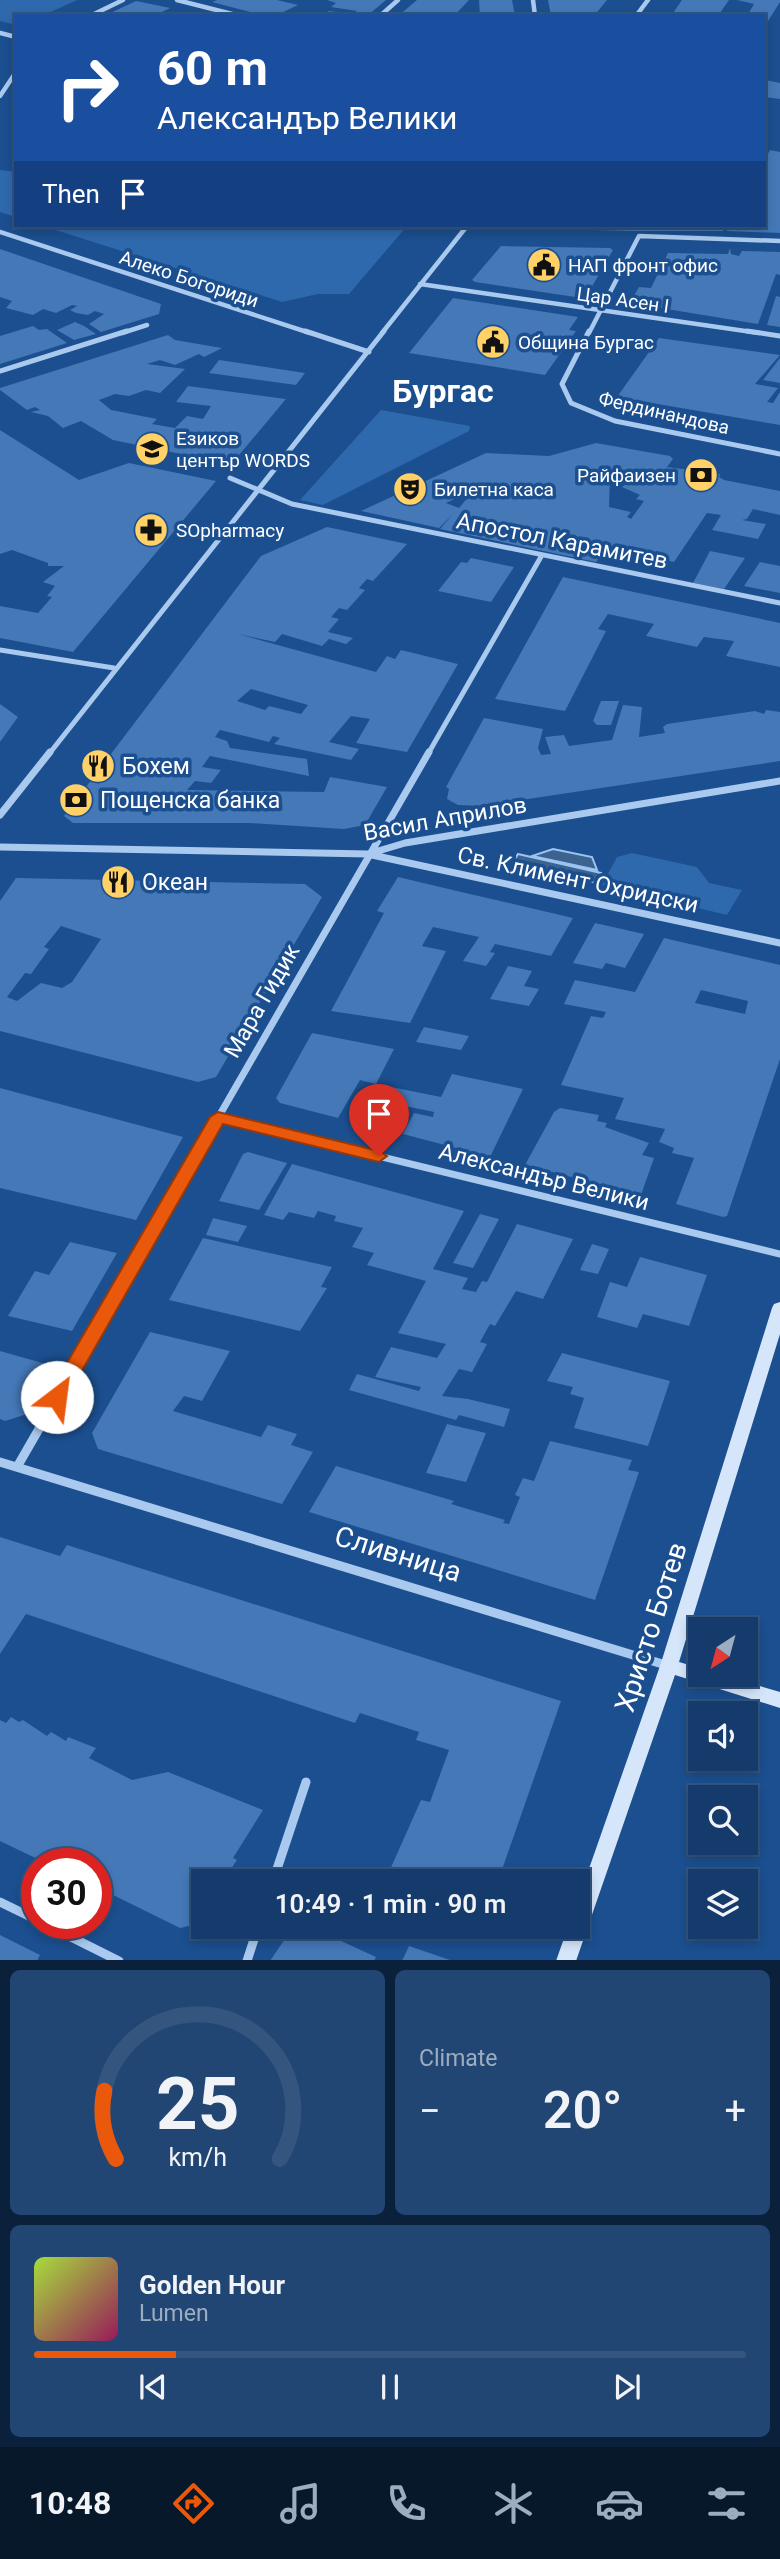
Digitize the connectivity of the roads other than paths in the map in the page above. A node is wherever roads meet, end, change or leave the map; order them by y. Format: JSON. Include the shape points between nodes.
{"nodes":[{"id":1,"x":123,"y":0,"type":"edge"},
{"id":2,"x":177,"y":0,"type":"edge"},
{"id":3,"x":398,"y":0,"type":"edge"},
{"id":4,"x":94,"y":14,"type":"edge"},
{"id":5,"x":232,"y":14,"type":"edge"},
{"id":6,"x":382,"y":14,"type":"edge"},
{"id":7,"x":14,"y":75,"type":"edge"},
{"id":8,"x":0,"y":96,"type":"edge"},
{"id":9,"x":465,"y":228,"type":"edge"},
{"id":10,"x":0,"y":232,"type":"edge"},
{"id":11,"x":780,"y":241,"type":"edge"},
{"id":12,"x":420,"y":284,"type":"junction"},
{"id":13,"x":600,"y":310,"type":"junction"},
{"id":14,"x":147,"y":325,"type":"dead end"},
{"id":15,"x":780,"y":336,"type":"edge"},
{"id":16,"x":369,"y":352,"type":"junction"},
{"id":17,"x":0,"y":372,"type":"edge"},
{"id":18,"x":780,"y":454,"type":"edge"},
{"id":19,"x":230,"y":478,"type":"dead end"},
{"id":20,"x":257,"y":487,"type":"junction"},
{"id":21,"x":542,"y":555,"type":"junction"},
{"id":22,"x":780,"y":603,"type":"edge"},
{"id":23,"x":0,"y":649,"type":"edge"},
{"id":24,"x":114,"y":668,"type":"junction"},
{"id":25,"x":780,"y":781,"type":"edge"},
{"id":26,"x":0,"y":815,"type":"edge"},
{"id":27,"x":0,"y":847,"type":"edge"},
{"id":28,"x":368,"y":854,"type":"junction"},
{"id":29,"x":780,"y":943,"type":"edge"},
{"id":30,"x":218,"y":1117,"type":"junction"},
{"id":31,"x":780,"y":1254,"type":"edge"},
{"id":32,"x":780,"y":1308,"type":"edge"},
{"id":33,"x":0,"y":1462,"type":"edge"},
{"id":34,"x":17,"y":1467,"type":"junction"},
{"id":35,"x":669,"y":1666,"type":"junction"},
{"id":36,"x":780,"y":1700,"type":"edge"},
{"id":37,"x":306,"y":1782,"type":"dead end"},
{"id":38,"x":277,"y":1869,"type":"edge"},
{"id":39,"x":0,"y":1902,"type":"edge"},
{"id":40,"x":21,"y":1912,"type":"edge"},
{"id":41,"x":75,"y":1939,"type":"edge"},
{"id":42,"x":254,"y":1939,"type":"edge"},
{"id":43,"x":117,"y":1960,"type":"edge"},
{"id":44,"x":247,"y":1960,"type":"edge"},
{"id":45,"x":566,"y":1960,"type":"edge"}],
"edges":[{"from":1,"to":4,"type":"street"},
{"from":2,"to":5,"type":"street"},
{"from":3,"to":6,"type":"street"},
{"from":7,"to":8,"type":"street"},
{"from":9,"to":12,"type":"street"},
{"from":10,"to":16,"type":"street","name":"Алеко Богориди"},
{"from":11,"to":13,"type":"street","via":[[639,236]]},
{"from":12,"to":13,"type":"street","name":"Цар Асен I"},
{"from":12,"to":16,"type":"street"},
{"from":13,"to":15,"type":"street","name":"Цар Асен I"},
{"from":13,"to":18,"type":"street","name":"Фердинандова","via":[[562,384],[581,410]]},
{"from":14,"to":17,"type":"street"},
{"from":16,"to":20,"type":"street"},
{"from":19,"to":20,"type":"street","name":"Апостол Карамитев"},
{"from":20,"to":21,"type":"street","name":"Апостол Карамитев","via":[[292,504]]},
{"from":20,"to":24,"type":"street"},
{"from":21,"to":22,"type":"street","name":"Апостол Карамитев"},
{"from":21,"to":28,"type":"street","name":"Мара Гидик"},
{"from":23,"to":24,"type":"street"},
{"from":24,"to":26,"type":"street"},
{"from":25,"to":28,"type":"street","name":"Васил Априлов","via":[[405,843]]},
{"from":27,"to":28,"type":"street","name":"Васил Априлов"},
{"from":28,"to":29,"type":"street","name":"Св. Климент Охридски"},
{"from":28,"to":30,"type":"street","name":"Мара Гидик"},
{"from":30,"to":31,"type":"street","name":"Александър Велики"},
{"from":30,"to":34,"type":"street","name":"Мара Гидик"},
{"from":32,"to":35,"type":"main road","name":"Христо Ботев"},
{"from":33,"to":34,"type":"street","name":"Сливница"},
{"from":34,"to":35,"type":"street","name":"Сливница"},
{"from":35,"to":36,"type":"main road","name":"Сливница"},
{"from":35,"to":45,"type":"main road","name":"Христо Ботев"},
{"from":37,"to":38,"type":"street"},
{"from":39,"to":40,"type":"street"},
{"from":41,"to":43,"type":"street"},
{"from":42,"to":44,"type":"street"}]}
